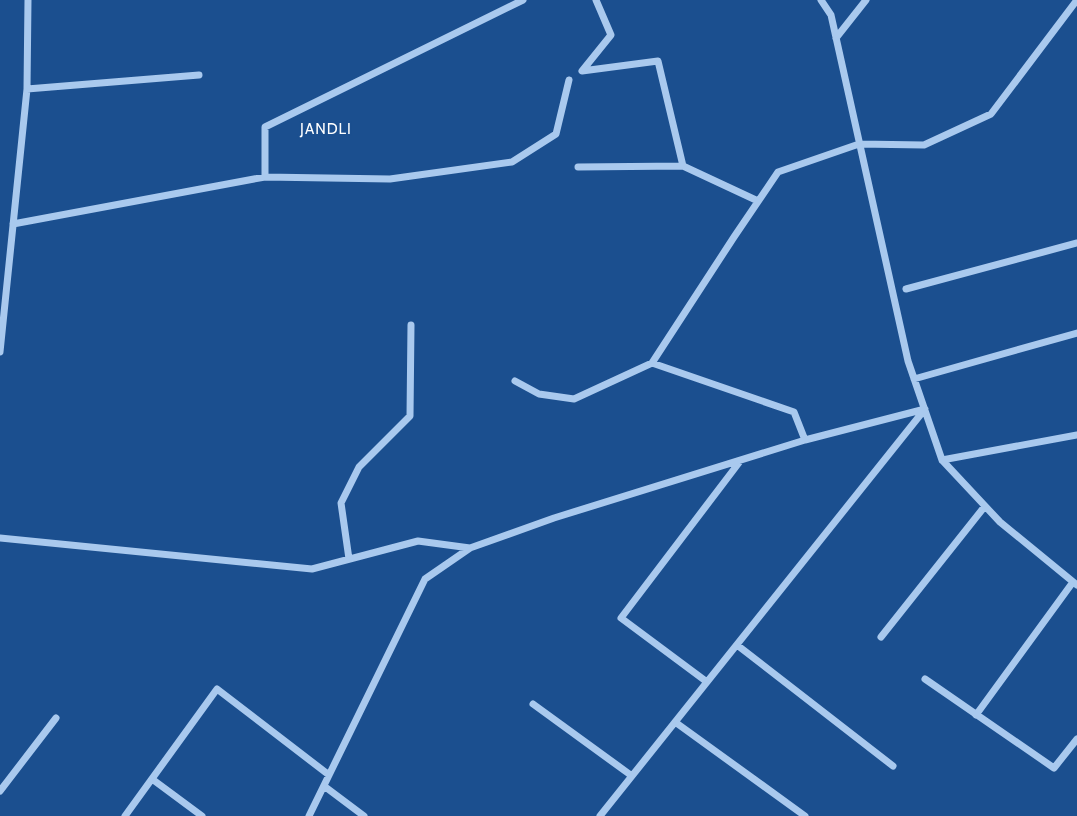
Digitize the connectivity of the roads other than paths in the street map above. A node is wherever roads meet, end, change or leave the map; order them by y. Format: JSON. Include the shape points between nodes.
{"nodes":[{"id":1,"x":28,"y":0,"type":"edge"},
{"id":2,"x":523,"y":0,"type":"edge"},
{"id":3,"x":596,"y":0,"type":"edge"},
{"id":4,"x":821,"y":0,"type":"edge"},
{"id":5,"x":866,"y":0,"type":"edge"},
{"id":6,"x":1077,"y":0,"type":"edge"},
{"id":7,"x":836,"y":38,"type":"junction"},
{"id":8,"x":199,"y":75,"type":"dead end"},
{"id":9,"x":569,"y":80,"type":"dead end"},
{"id":10,"x":27,"y":89,"type":"junction"},
{"id":11,"x":860,"y":144,"type":"junction"},
{"id":12,"x":683,"y":166,"type":"junction"},
{"id":13,"x":578,"y":167,"type":"dead end"},
{"id":14,"x":265,"y":177,"type":"junction"},
{"id":15,"x":758,"y":201,"type":"junction"},
{"id":16,"x":13,"y":224,"type":"junction"},
{"id":17,"x":1077,"y":243,"type":"edge"},
{"id":18,"x":906,"y":289,"type":"dead end"},
{"id":19,"x":2,"y":304,"type":"edge"},
{"id":20,"x":410,"y":325,"type":"dead end"},
{"id":21,"x":1077,"y":333,"type":"edge"},
{"id":22,"x":0,"y":352,"type":"edge"},
{"id":23,"x":652,"y":363,"type":"junction"},
{"id":24,"x":914,"y":379,"type":"junction"},
{"id":25,"x":515,"y":381,"type":"dead end"},
{"id":26,"x":925,"y":409,"type":"junction"},
{"id":27,"x":1077,"y":435,"type":"edge"},
{"id":28,"x":805,"y":440,"type":"junction"},
{"id":29,"x":741,"y":460,"type":"junction"},
{"id":30,"x":942,"y":460,"type":"junction"},
{"id":31,"x":986,"y":506,"type":"junction"},
{"id":32,"x":0,"y":538,"type":"edge"},
{"id":33,"x":470,"y":548,"type":"junction"},
{"id":34,"x":349,"y":559,"type":"junction"},
{"id":35,"x":1075,"y":583,"type":"edge"},
{"id":36,"x":881,"y":636,"type":"dead end"},
{"id":37,"x":737,"y":645,"type":"junction"},
{"id":38,"x":925,"y":679,"type":"dead end"},
{"id":39,"x":707,"y":682,"type":"junction"},
{"id":40,"x":533,"y":704,"type":"dead end"},
{"id":41,"x":976,"y":715,"type":"junction"},
{"id":42,"x":56,"y":718,"type":"dead end"},
{"id":43,"x":675,"y":722,"type":"junction"},
{"id":44,"x":1077,"y":739,"type":"edge"},
{"id":45,"x":893,"y":766,"type":"dead end"},
{"id":46,"x":329,"y":775,"type":"junction"},
{"id":47,"x":632,"y":776,"type":"junction"},
{"id":48,"x":152,"y":779,"type":"junction"},
{"id":49,"x":324,"y":786,"type":"junction"},
{"id":50,"x":0,"y":791,"type":"edge"},
{"id":51,"x":125,"y":816,"type":"edge"},
{"id":52,"x":202,"y":816,"type":"edge"},
{"id":53,"x":309,"y":816,"type":"edge"},
{"id":54,"x":364,"y":816,"type":"edge"},
{"id":55,"x":600,"y":816,"type":"edge"},
{"id":56,"x":805,"y":816,"type":"edge"}],
"edges":[{"from":1,"to":10,"type":"street"},
{"from":2,"to":14,"type":"street","via":[[265,127]]},
{"from":3,"to":12,"type":"street","via":[[611,35],[582,70],[658,61]]},
{"from":4,"to":7,"type":"street","via":[[831,15]]},
{"from":5,"to":7,"type":"street"},
{"from":6,"to":11,"type":"street","via":[[991,114],[924,145]]},
{"from":7,"to":11,"type":"street"},
{"from":8,"to":10,"type":"street"},
{"from":9,"to":14,"type":"street","via":[[556,134],[512,162],[390,179]]},
{"from":10,"to":16,"type":"street"},
{"from":11,"to":15,"type":"street","via":[[778,172]]},
{"from":11,"to":24,"type":"street"},
{"from":12,"to":13,"type":"street"},
{"from":12,"to":15,"type":"street"},
{"from":14,"to":16,"type":"street"},
{"from":15,"to":23,"type":"street"},
{"from":16,"to":19,"type":"street"},
{"from":17,"to":18,"type":"street"},
{"from":19,"to":22,"type":"street"},
{"from":20,"to":34,"type":"street","via":[[410,416],[360,466],[341,502]]},
{"from":21,"to":24,"type":"street"},
{"from":23,"to":25,"type":"street","via":[[574,399],[539,394]]},
{"from":23,"to":28,"type":"street","via":[[794,412]]},
{"from":24,"to":26,"type":"street"},
{"from":26,"to":28,"type":"street"},
{"from":26,"to":30,"type":"street"},
{"from":26,"to":37,"type":"street"},
{"from":27,"to":30,"type":"street"},
{"from":28,"to":29,"type":"street"},
{"from":29,"to":33,"type":"street","via":[[554,518]]},
{"from":29,"to":39,"type":"street","via":[[621,618]]},
{"from":30,"to":31,"type":"street"},
{"from":31,"to":35,"type":"street","via":[[1000,522]]},
{"from":31,"to":36,"type":"street"},
{"from":32,"to":34,"type":"street","via":[[312,569]]},
{"from":33,"to":34,"type":"street","via":[[418,541]]},
{"from":33,"to":46,"type":"street","via":[[425,579]]},
{"from":35,"to":41,"type":"street"},
{"from":37,"to":39,"type":"street"},
{"from":37,"to":45,"type":"street"},
{"from":38,"to":41,"type":"street"},
{"from":39,"to":43,"type":"street"},
{"from":40,"to":47,"type":"street"},
{"from":41,"to":44,"type":"street","via":[[1054,768]]},
{"from":42,"to":50,"type":"street"},
{"from":43,"to":47,"type":"street"},
{"from":43,"to":56,"type":"street"},
{"from":46,"to":48,"type":"street","via":[[217,689]]},
{"from":46,"to":49,"type":"street"},
{"from":47,"to":55,"type":"street"},
{"from":48,"to":51,"type":"street"},
{"from":48,"to":52,"type":"street"},
{"from":49,"to":53,"type":"street"},
{"from":49,"to":54,"type":"street"}]}
